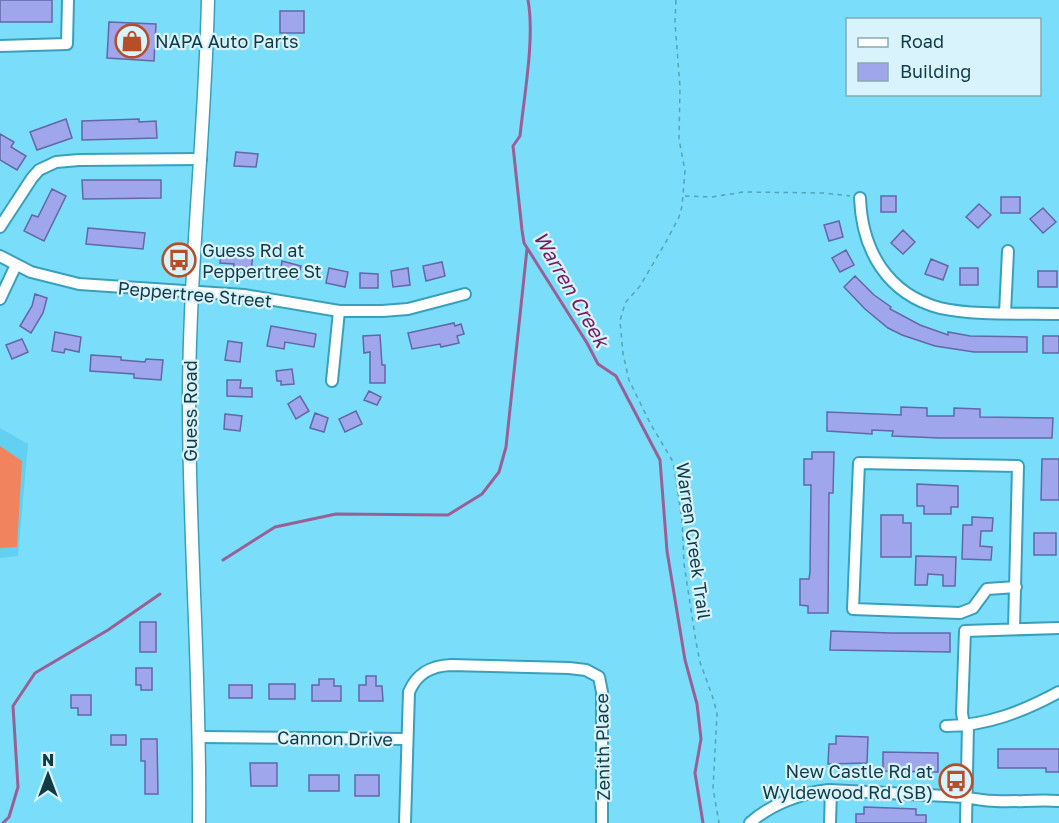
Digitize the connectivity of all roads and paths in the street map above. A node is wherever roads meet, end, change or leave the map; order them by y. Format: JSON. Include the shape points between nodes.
{"nodes":[{"id":1,"x":68,"y":0,"type":"edge"},
{"id":2,"x":208,"y":0,"type":"edge"},
{"id":3,"x":676,"y":0,"type":"edge"},
{"id":4,"x":0,"y":46,"type":"edge"},
{"id":5,"x":201,"y":159,"type":"junction"},
{"id":6,"x":684,"y":196,"type":"junction"},
{"id":7,"x":860,"y":198,"type":"joint"},
{"id":8,"x":0,"y":227,"type":"edge"},
{"id":9,"x":1008,"y":251,"type":"dead end"},
{"id":10,"x":0,"y":256,"type":"edge"},
{"id":11,"x":16,"y":265,"type":"junction"},
{"id":12,"x":192,"y":292,"type":"junction"},
{"id":13,"x":465,"y":294,"type":"dead end"},
{"id":14,"x":0,"y":299,"type":"edge"},
{"id":15,"x":339,"y":311,"type":"junction"},
{"id":16,"x":1005,"y":313,"type":"junction"},
{"id":17,"x":1059,"y":314,"type":"edge"},
{"id":18,"x":332,"y":381,"type":"dead end"},
{"id":19,"x":1016,"y":587,"type":"junction"},
{"id":20,"x":960,"y":613,"type":"junction"},
{"id":21,"x":1059,"y":628,"type":"edge"},
{"id":22,"x":1014,"y":629,"type":"junction"},
{"id":23,"x":965,"y":631,"type":"junction"},
{"id":24,"x":594,"y":673,"type":"joint"},
{"id":25,"x":1059,"y":692,"type":"edge"},
{"id":26,"x":966,"y":725,"type":"junction"},
{"id":27,"x":946,"y":726,"type":"dead end"},
{"id":28,"x":199,"y":737,"type":"junction"},
{"id":29,"x":406,"y":739,"type":"junction"},
{"id":30,"x":831,"y":790,"type":"junction"},
{"id":31,"x":966,"y":796,"type":"junction"},
{"id":32,"x":1059,"y":801,"type":"edge"},
{"id":33,"x":199,"y":823,"type":"edge"},
{"id":34,"x":405,"y":823,"type":"edge"},
{"id":35,"x":602,"y":823,"type":"edge"},
{"id":36,"x":719,"y":823,"type":"edge"},
{"id":37,"x":750,"y":823,"type":"edge"},
{"id":38,"x":830,"y":823,"type":"edge"},
{"id":39,"x":966,"y":823,"type":"edge"}],
"edges":[{"from":1,"to":4,"type":"street","via":[[67,44]]},
{"from":2,"to":5,"type":"main road","name":"Guess Road"},
{"from":3,"to":6,"type":"path","name":"Warren Creek Trail"},
{"from":5,"to":8,"type":"street","via":[[56,162],[32,178]]},
{"from":5,"to":12,"type":"main road","name":"Guess Road"},
{"from":6,"to":7,"type":"path","via":[[743,192]]},
{"from":6,"to":36,"type":"path","name":"Warren Creek Trail","via":[[679,218],[640,286],[625,303],[620,321],[626,371],[672,460],[696,642],[717,714],[713,788]]},
{"from":7,"to":16,"type":"street","via":[[870,249],[878,265],[902,289],[942,308]]},
{"from":9,"to":16,"type":"street"},
{"from":10,"to":11,"type":"street","name":"Peppertree Street"},
{"from":11,"to":12,"type":"street","name":"Peppertree Street","via":[[79,284]]},
{"from":11,"to":14,"type":"street"},
{"from":12,"to":15,"type":"street","name":"Peppertree Street","via":[[244,295]]},
{"from":12,"to":28,"type":"main road","name":"Guess Road","via":[[190,477]]},
{"from":13,"to":15,"type":"street","name":"Peppertree Street","via":[[408,309]]},
{"from":15,"to":18,"type":"street"},
{"from":16,"to":17,"type":"street"},
{"from":19,"to":20,"type":"street","via":[[987,589],[973,608]]},
{"from":19,"to":20,"type":"street","via":[[1018,466],[859,463],[853,609]]},
{"from":19,"to":22,"type":"street"},
{"from":20,"to":23,"type":"street"},
{"from":21,"to":22,"type":"street"},
{"from":22,"to":23,"type":"street"},
{"from":23,"to":26,"type":"street","via":[[962,713]]},
{"from":24,"to":29,"type":"street","name":"Cannon Drive","via":[[569,668],[435,667],[421,674],[409,692]]},
{"from":24,"to":35,"type":"street","name":"Zenith Place","via":[[599,677],[602,692]]},
{"from":25,"to":26,"type":"street","via":[[1023,711]]},
{"from":26,"to":27,"type":"street"},
{"from":26,"to":31,"type":"street"},
{"from":28,"to":29,"type":"street","name":"Cannon Drive"},
{"from":28,"to":33,"type":"main road","name":"Guess Road"},
{"from":29,"to":34,"type":"street"},
{"from":30,"to":31,"type":"street"},
{"from":30,"to":37,"type":"street","via":[[778,805]]},
{"from":30,"to":38,"type":"street"},
{"from":31,"to":32,"type":"street","via":[[997,802]]},
{"from":31,"to":39,"type":"street"}]}
